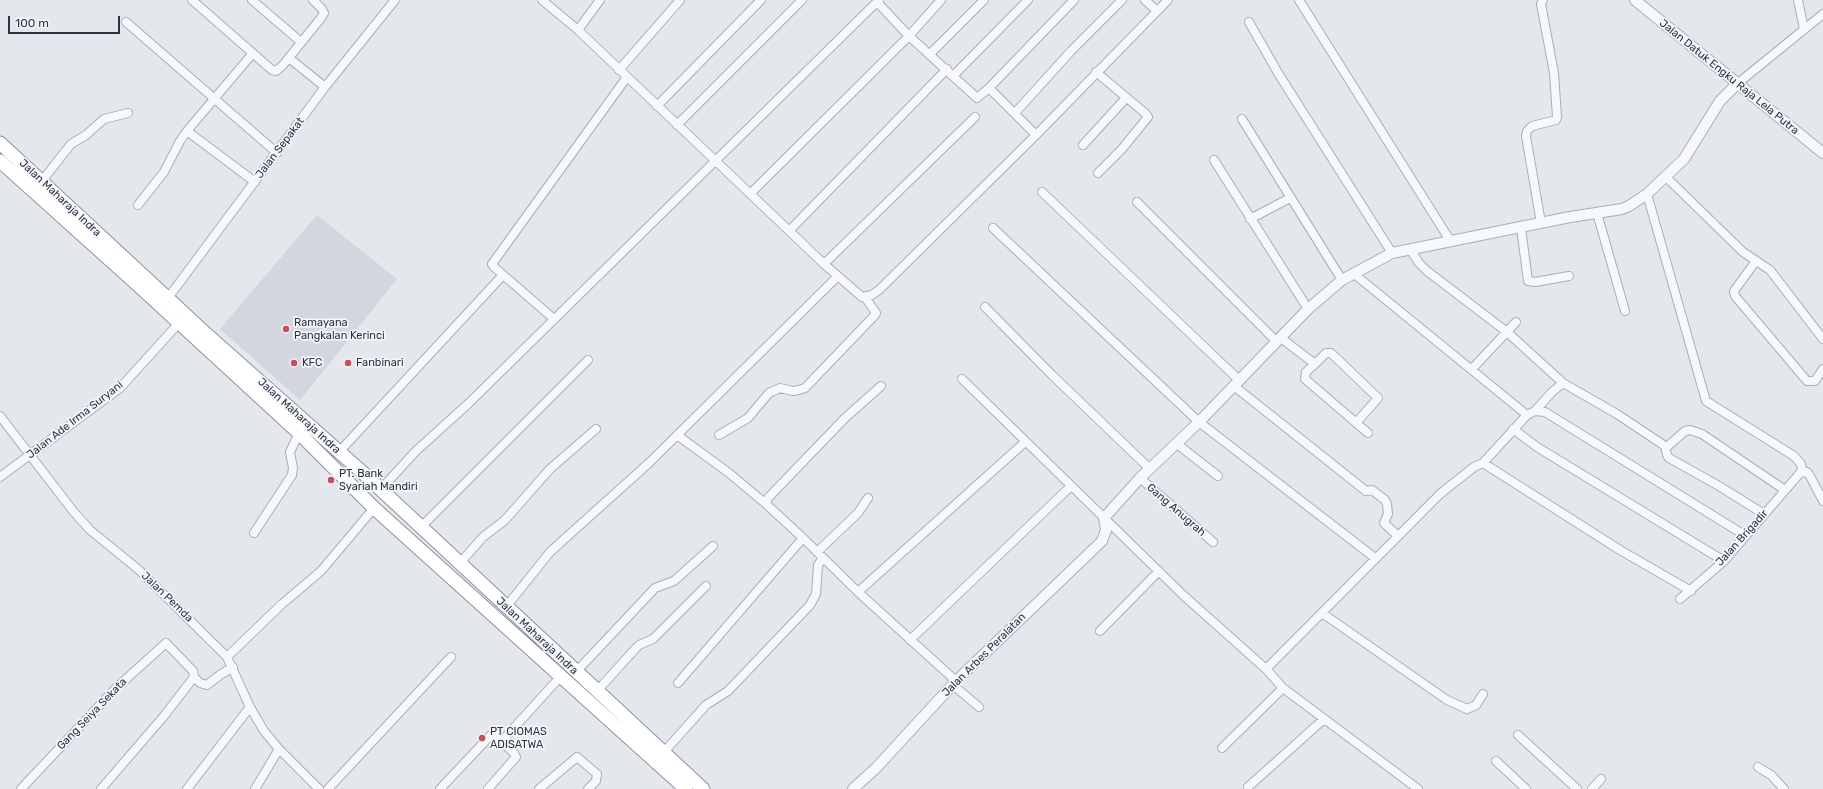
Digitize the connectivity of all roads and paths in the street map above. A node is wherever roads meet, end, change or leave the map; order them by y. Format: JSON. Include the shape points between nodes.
{"nodes":[{"id":1,"x":192,"y":0,"type":"edge"},
{"id":2,"x":252,"y":0,"type":"edge"},
{"id":3,"x":313,"y":0,"type":"edge"},
{"id":4,"x":395,"y":0,"type":"edge"},
{"id":5,"x":542,"y":0,"type":"edge"},
{"id":6,"x":600,"y":0,"type":"edge"},
{"id":7,"x":680,"y":0,"type":"edge"},
{"id":8,"x":761,"y":0,"type":"edge"},
{"id":9,"x":802,"y":0,"type":"edge"},
{"id":10,"x":941,"y":0,"type":"edge"},
{"id":11,"x":984,"y":0,"type":"edge"},
{"id":12,"x":1028,"y":0,"type":"edge"},
{"id":13,"x":1074,"y":0,"type":"edge"},
{"id":14,"x":1122,"y":0,"type":"edge"},
{"id":15,"x":1145,"y":0,"type":"edge"},
{"id":16,"x":1168,"y":0,"type":"edge"},
{"id":17,"x":1299,"y":0,"type":"edge"},
{"id":18,"x":1543,"y":0,"type":"edge"},
{"id":19,"x":1635,"y":0,"type":"edge"},
{"id":20,"x":1798,"y":0,"type":"edge"},
{"id":21,"x":878,"y":1,"type":"edge"},
{"id":22,"x":1157,"y":11,"type":"junction"},
{"id":23,"x":1823,"y":14,"type":"edge"},
{"id":24,"x":126,"y":22,"type":"dead end"},
{"id":25,"x":1249,"y":22,"type":"dead end"},
{"id":26,"x":1804,"y":29,"type":"junction"},
{"id":27,"x":578,"y":30,"type":"junction"},
{"id":28,"x":909,"y":36,"type":"junction"},
{"id":29,"x":301,"y":42,"type":"junction"},
{"id":30,"x":253,"y":53,"type":"junction"},
{"id":31,"x":930,"y":54,"type":"junction"},
{"id":32,"x":289,"y":58,"type":"junction"},
{"id":33,"x":947,"y":69,"type":"junction"},
{"id":34,"x":619,"y":70,"type":"junction"},
{"id":35,"x":1096,"y":72,"type":"junction"},
{"id":36,"x":954,"y":76,"type":"junction"},
{"id":37,"x":627,"y":77,"type":"junction"},
{"id":38,"x":1737,"y":84,"type":"junction"},
{"id":39,"x":325,"y":87,"type":"junction"},
{"id":40,"x":989,"y":88,"type":"junction"},
{"id":41,"x":1126,"y":98,"type":"junction"},
{"id":42,"x":214,"y":100,"type":"junction"},
{"id":43,"x":656,"y":106,"type":"junction"},
{"id":44,"x":128,"y":113,"type":"dead end"},
{"id":45,"x":1015,"y":113,"type":"junction"},
{"id":46,"x":975,"y":117,"type":"dead end"},
{"id":47,"x":1242,"y":119,"type":"dead end"},
{"id":48,"x":677,"y":125,"type":"junction"},
{"id":49,"x":187,"y":132,"type":"junction"},
{"id":50,"x":1036,"y":134,"type":"junction"},
{"id":51,"x":0,"y":142,"type":"edge"},
{"id":52,"x":1083,"y":145,"type":"dead end"},
{"id":53,"x":277,"y":153,"type":"junction"},
{"id":54,"x":1823,"y":153,"type":"edge"},
{"id":55,"x":714,"y":160,"type":"junction"},
{"id":56,"x":1214,"y":160,"type":"dead end"},
{"id":57,"x":0,"y":161,"type":"edge"},
{"id":58,"x":1098,"y":173,"type":"dead end"},
{"id":59,"x":1666,"y":177,"type":"junction"},
{"id":60,"x":42,"y":181,"type":"junction"},
{"id":61,"x":255,"y":182,"type":"junction"},
{"id":62,"x":1042,"y":192,"type":"dead end"},
{"id":63,"x":750,"y":194,"type":"junction"},
{"id":64,"x":1647,"y":194,"type":"junction"},
{"id":65,"x":1290,"y":198,"type":"junction"},
{"id":66,"x":1137,"y":202,"type":"dead end"},
{"id":67,"x":138,"y":205,"type":"dead end"},
{"id":68,"x":1597,"y":213,"type":"junction"},
{"id":69,"x":1250,"y":219,"type":"junction"},
{"id":70,"x":1541,"y":223,"type":"junction"},
{"id":71,"x":993,"y":228,"type":"dead end"},
{"id":72,"x":1521,"y":228,"type":"junction"},
{"id":73,"x":789,"y":231,"type":"junction"},
{"id":74,"x":1451,"y":242,"type":"junction"},
{"id":75,"x":1410,"y":249,"type":"junction"},
{"id":76,"x":1392,"y":253,"type":"junction"},
{"id":77,"x":1756,"y":261,"type":"junction"},
{"id":78,"x":824,"y":264,"type":"junction"},
{"id":79,"x":1353,"y":273,"type":"junction"},
{"id":80,"x":503,"y":275,"type":"junction"},
{"id":81,"x":838,"y":276,"type":"junction"},
{"id":82,"x":1569,"y":276,"type":"dead end"},
{"id":83,"x":1342,"y":280,"type":"junction"},
{"id":84,"x":143,"y":282,"type":"junction"},
{"id":85,"x":865,"y":297,"type":"junction"},
{"id":86,"x":168,"y":298,"type":"junction"},
{"id":87,"x":985,"y":307,"type":"dead end"},
{"id":88,"x":1308,"y":309,"type":"junction"},
{"id":89,"x":1625,"y":311,"type":"dead end"},
{"id":90,"x":554,"y":319,"type":"junction"},
{"id":91,"x":1516,"y":322,"type":"dead end"},
{"id":92,"x":179,"y":323,"type":"junction"},
{"id":93,"x":1507,"y":332,"type":"junction"},
{"id":94,"x":1823,"y":339,"type":"edge"},
{"id":95,"x":1279,"y":340,"type":"junction"},
{"id":96,"x":588,"y":360,"type":"dead end"},
{"id":97,"x":1315,"y":364,"type":"junction"},
{"id":98,"x":1472,"y":369,"type":"junction"},
{"id":99,"x":1823,"y":369,"type":"edge"},
{"id":100,"x":962,"y":379,"type":"dead end"},
{"id":101,"x":1564,"y":383,"type":"junction"},
{"id":102,"x":1237,"y":384,"type":"junction"},
{"id":103,"x":881,"y":386,"type":"dead end"},
{"id":104,"x":1531,"y":413,"type":"junction"},
{"id":105,"x":2,"y":422,"type":"edge"},
{"id":106,"x":1199,"y":422,"type":"junction"},
{"id":107,"x":1356,"y":423,"type":"junction"},
{"id":108,"x":596,"y":428,"type":"dead end"},
{"id":109,"x":1513,"y":429,"type":"junction"},
{"id":110,"x":299,"y":433,"type":"junction"},
{"id":111,"x":1368,"y":433,"type":"dead end"},
{"id":112,"x":677,"y":435,"type":"junction"},
{"id":113,"x":719,"y":435,"type":"dead end"},
{"id":114,"x":1025,"y":442,"type":"junction"},
{"id":115,"x":1177,"y":444,"type":"junction"},
{"id":116,"x":1665,"y":446,"type":"junction"},
{"id":117,"x":339,"y":452,"type":"junction"},
{"id":118,"x":30,"y":456,"type":"junction"},
{"id":119,"x":1483,"y":463,"type":"junction"},
{"id":120,"x":1150,"y":468,"type":"junction"},
{"id":121,"x":1800,"y":473,"type":"junction"},
{"id":122,"x":1218,"y":476,"type":"dead end"},
{"id":123,"x":0,"y":478,"type":"edge"},
{"id":124,"x":1140,"y":478,"type":"junction"},
{"id":125,"x":1071,"y":486,"type":"junction"},
{"id":126,"x":380,"y":490,"type":"junction"},
{"id":127,"x":1785,"y":490,"type":"junction"},
{"id":128,"x":868,"y":498,"type":"dead end"},
{"id":129,"x":1823,"y":501,"type":"edge"},
{"id":130,"x":766,"y":504,"type":"junction"},
{"id":131,"x":374,"y":508,"type":"junction"},
{"id":132,"x":1764,"y":514,"type":"junction"},
{"id":133,"x":1104,"y":518,"type":"junction"},
{"id":134,"x":420,"y":528,"type":"junction"},
{"id":135,"x":254,"y":533,"type":"dead end"},
{"id":136,"x":1398,"y":536,"type":"junction"},
{"id":137,"x":1746,"y":536,"type":"junction"},
{"id":138,"x":804,"y":538,"type":"junction"},
{"id":139,"x":1213,"y":542,"type":"dead end"},
{"id":140,"x":713,"y":546,"type":"dead end"},
{"id":141,"x":820,"y":555,"type":"junction"},
{"id":142,"x":1375,"y":558,"type":"junction"},
{"id":143,"x":1724,"y":561,"type":"junction"},
{"id":144,"x":459,"y":564,"type":"junction"},
{"id":145,"x":1159,"y":572,"type":"junction"},
{"id":146,"x":706,"y":586,"type":"dead end"},
{"id":147,"x":1691,"y":591,"type":"junction"},
{"id":148,"x":858,"y":592,"type":"junction"},
{"id":149,"x":1680,"y":599,"type":"dead end"},
{"id":150,"x":506,"y":607,"type":"junction"},
{"id":151,"x":1322,"y":613,"type":"junction"},
{"id":152,"x":1100,"y":631,"type":"dead end"},
{"id":153,"x":910,"y":640,"type":"junction"},
{"id":154,"x":227,"y":657,"type":"junction"},
{"id":155,"x":451,"y":657,"type":"dead end"},
{"id":156,"x":233,"y":667,"type":"junction"},
{"id":157,"x":1266,"y":669,"type":"junction"},
{"id":158,"x":576,"y":672,"type":"junction"},
{"id":159,"x":561,"y":676,"type":"junction"},
{"id":160,"x":194,"y":677,"type":"junction"},
{"id":161,"x":678,"y":683,"type":"dead end"},
{"id":162,"x":955,"y":683,"type":"junction"},
{"id":163,"x":1283,"y":688,"type":"junction"},
{"id":164,"x":597,"y":691,"type":"junction"},
{"id":165,"x":1483,"y":694,"type":"dead end"},
{"id":166,"x":250,"y":707,"type":"junction"},
{"id":167,"x":978,"y":707,"type":"dead end"},
{"id":168,"x":1324,"y":719,"type":"junction"},
{"id":169,"x":1518,"y":735,"type":"dead end"},
{"id":170,"x":502,"y":741,"type":"junction"},
{"id":171,"x":1222,"y":748,"type":"dead end"},
{"id":172,"x":279,"y":749,"type":"junction"},
{"id":173,"x":664,"y":752,"type":"junction"},
{"id":174,"x":1496,"y":761,"type":"dead end"},
{"id":175,"x":1758,"y":767,"type":"dead end"},
{"id":176,"x":1600,"y":779,"type":"dead end"},
{"id":177,"x":1248,"y":787,"type":"dead end"},
{"id":178,"x":315,"y":788,"type":"edge"},
{"id":179,"x":21,"y":789,"type":"edge"},
{"id":180,"x":101,"y":789,"type":"edge"},
{"id":181,"x":187,"y":789,"type":"edge"},
{"id":182,"x":255,"y":789,"type":"edge"},
{"id":183,"x":328,"y":789,"type":"edge"},
{"id":184,"x":440,"y":789,"type":"edge"},
{"id":185,"x":488,"y":789,"type":"edge"},
{"id":186,"x":539,"y":789,"type":"edge"},
{"id":187,"x":588,"y":789,"type":"edge"},
{"id":188,"x":686,"y":789,"type":"edge"},
{"id":189,"x":703,"y":789,"type":"edge"},
{"id":190,"x":853,"y":789,"type":"edge"},
{"id":191,"x":1418,"y":789,"type":"edge"},
{"id":192,"x":1526,"y":789,"type":"edge"},
{"id":193,"x":1577,"y":789,"type":"edge"},
{"id":194,"x":1592,"y":789,"type":"edge"},
{"id":195,"x":1784,"y":789,"type":"edge"}],
"edges":[{"from":1,"to":30,"type":"street"},
{"from":2,"to":29,"type":"street"},
{"from":3,"to":29,"type":"street","via":[[324,13]]},
{"from":4,"to":39,"type":"street","name":"Jalan Sepakat"},
{"from":5,"to":27,"type":"street"},
{"from":6,"to":27,"type":"street"},
{"from":7,"to":34,"type":"street"},
{"from":8,"to":43,"type":"street"},
{"from":9,"to":48,"type":"street"},
{"from":10,"to":28,"type":"street"},
{"from":11,"to":31,"type":"street"},
{"from":12,"to":36,"type":"street"},
{"from":13,"to":40,"type":"street"},
{"from":14,"to":45,"type":"street"},
{"from":15,"to":22,"type":"street"},
{"from":16,"to":22,"type":"street"},
{"from":17,"to":74,"type":"street"},
{"from":18,"to":70,"type":"street","via":[[1541,4],[1552,64],[1557,117],[1556,120],[1532,126],[1526,136]]},
{"from":19,"to":38,"type":"street","name":"Jalan Datuk Engku Raja Lela Putra"},
{"from":20,"to":26,"type":"street"},
{"from":21,"to":28,"type":"street"},
{"from":21,"to":55,"type":"street"},
{"from":22,"to":35,"type":"street"},
{"from":23,"to":26,"type":"street"},
{"from":24,"to":42,"type":"street"},
{"from":25,"to":76,"type":"street","via":[[1278,73]]},
{"from":26,"to":38,"type":"street"},
{"from":27,"to":34,"type":"street"},
{"from":28,"to":31,"type":"street"},
{"from":28,"to":63,"type":"street"},
{"from":29,"to":32,"type":"street"},
{"from":30,"to":32,"type":"street","via":[[276,71]]},
{"from":30,"to":42,"type":"street"},
{"from":31,"to":33,"type":"street"},
{"from":32,"to":39,"type":"street"},
{"from":33,"to":36,"type":"street"},
{"from":33,"to":73,"type":"street"},
{"from":34,"to":37,"type":"street"},
{"from":35,"to":41,"type":"street"},
{"from":35,"to":50,"type":"street"},
{"from":36,"to":40,"type":"street","via":[[976,98]]},
{"from":37,"to":43,"type":"street"},
{"from":37,"to":80,"type":"street","via":[[492,264]]},
{"from":38,"to":54,"type":"street","name":"Jalan Datuk Engku Raja Lela Putra"},
{"from":38,"to":59,"type":"street","via":[[1720,101],[1684,159]]},
{"from":39,"to":53,"type":"street","name":"Jalan Sepakat"},
{"from":40,"to":45,"type":"street"},
{"from":41,"to":52,"type":"street"},
{"from":41,"to":58,"type":"street","via":[[1145,113],[1147,120]]},
{"from":42,"to":49,"type":"street"},
{"from":42,"to":53,"type":"street"},
{"from":43,"to":48,"type":"street"},
{"from":44,"to":60,"type":"street","via":[[104,119],[71,144]]},
{"from":45,"to":50,"type":"street"},
{"from":46,"to":78,"type":"street"},
{"from":47,"to":65,"type":"street"},
{"from":48,"to":55,"type":"street"},
{"from":49,"to":61,"type":"street"},
{"from":49,"to":67,"type":"street","via":[[164,172]]},
{"from":50,"to":85,"type":"street","via":[[879,290]]},
{"from":51,"to":60,"type":"highway","name":"Jalan Maharaja Indra"},
{"from":53,"to":61,"type":"street","name":"Jalan Sepakat"},
{"from":55,"to":63,"type":"street"},
{"from":55,"to":90,"type":"street"},
{"from":56,"to":69,"type":"street"},
{"from":57,"to":84,"type":"highway","name":"Jalan Maharaja Indra"},
{"from":59,"to":64,"type":"street"},
{"from":59,"to":77,"type":"street","via":[[1743,252]]},
{"from":60,"to":84,"type":"highway","name":"Jalan Maharaja Indra"},
{"from":61,"to":86,"type":"street","name":"Jalan Sepakat"},
{"from":62,"to":102,"type":"street"},
{"from":63,"to":73,"type":"street"},
{"from":64,"to":68,"type":"street","via":[[1622,210]]},
{"from":64,"to":121,"type":"street","via":[[1706,400],[1794,456],[1801,464]]},
{"from":65,"to":69,"type":"street"},
{"from":65,"to":83,"type":"street"},
{"from":66,"to":95,"type":"street"},
{"from":68,"to":70,"type":"street"},
{"from":68,"to":89,"type":"street"},
{"from":69,"to":88,"type":"street"},
{"from":70,"to":72,"type":"street"},
{"from":71,"to":106,"type":"street"},
{"from":72,"to":74,"type":"street"},
{"from":72,"to":82,"type":"street","via":[[1528,281]]},
{"from":73,"to":78,"type":"street"},
{"from":74,"to":75,"type":"street"},
{"from":75,"to":76,"type":"street"},
{"from":75,"to":93,"type":"street","via":[[1427,271]]},
{"from":76,"to":79,"type":"street"},
{"from":77,"to":94,"type":"street","via":[[1770,270]]},
{"from":77,"to":99,"type":"street","via":[[1734,291],[1735,296],[1807,381],[1815,381]]},
{"from":78,"to":81,"type":"street"},
{"from":79,"to":83,"type":"street"},
{"from":79,"to":98,"type":"street"},
{"from":80,"to":90,"type":"street"},
{"from":80,"to":117,"type":"street"},
{"from":81,"to":85,"type":"street","via":[[859,296]]},
{"from":81,"to":112,"type":"street"},
{"from":83,"to":88,"type":"street"},
{"from":84,"to":86,"type":"highway","name":"Jalan Maharaja Indra"},
{"from":84,"to":92,"type":"highway","name":"Jalan Maharaja Indra"},
{"from":85,"to":113,"type":"street","via":[[875,315],[805,388],[780,388],[769,393],[748,418]]},
{"from":86,"to":117,"type":"highway","name":"Jalan Maharaja Indra"},
{"from":87,"to":120,"type":"street"},
{"from":88,"to":95,"type":"street"},
{"from":90,"to":126,"type":"street","via":[[416,451]]},
{"from":91,"to":93,"type":"street"},
{"from":92,"to":110,"type":"highway","name":"Jalan Maharaja Indra"},
{"from":92,"to":118,"type":"street","name":"Jalan Ade Irma Suryani","via":[[120,388]]},
{"from":93,"to":98,"type":"street"},
{"from":93,"to":101,"type":"street"},
{"from":95,"to":97,"type":"street"},
{"from":95,"to":102,"type":"street"},
{"from":96,"to":134,"type":"street"},
{"from":97,"to":107,"type":"street","via":[[1306,372],[1305,379]]},
{"from":97,"to":107,"type":"street","via":[[1326,353],[1331,353],[1378,398]]},
{"from":98,"to":104,"type":"street"},
{"from":100,"to":114,"type":"street"},
{"from":101,"to":104,"type":"street"},
{"from":101,"to":116,"type":"street"},
{"from":102,"to":106,"type":"street"},
{"from":102,"to":136,"type":"street","via":[[1366,491],[1372,490],[1386,500],[1388,514],[1384,523]]},
{"from":103,"to":130,"type":"street","via":[[845,418],[768,498]]},
{"from":104,"to":109,"type":"street"},
{"from":104,"to":137,"type":"street","via":[[1545,412]]},
{"from":105,"to":118,"type":"street","name":"Jalan Pemda"},
{"from":106,"to":115,"type":"street"},
{"from":106,"to":142,"type":"street"},
{"from":107,"to":111,"type":"street"},
{"from":108,"to":144,"type":"street","via":[[550,470],[505,520],[484,537]]},
{"from":109,"to":119,"type":"street"},
{"from":109,"to":143,"type":"street","via":[[1537,447]]},
{"from":110,"to":131,"type":"highway","name":"Jalan Maharaja Indra"},
{"from":110,"to":135,"type":"street","via":[[290,452],[292,475]]},
{"from":112,"to":130,"type":"street"},
{"from":112,"to":150,"type":"street","via":[[630,482],[550,552]]},
{"from":114,"to":125,"type":"street"},
{"from":114,"to":148,"type":"street"},
{"from":115,"to":120,"type":"street"},
{"from":115,"to":122,"type":"street"},
{"from":116,"to":127,"type":"street","via":[[1685,431],[1702,434]]},
{"from":116,"to":132,"type":"street","via":[[1669,458]]},
{"from":117,"to":126,"type":"highway","name":"Jalan Maharaja Indra"},
{"from":118,"to":123,"type":"street","name":"Jalan Ade Irma Suryani"},
{"from":118,"to":154,"type":"street","name":"Jalan Pemda","via":[[90,530],[139,570]]},
{"from":119,"to":136,"type":"street","via":[[1474,467],[1440,494]]},
{"from":119,"to":147,"type":"street","via":[[1620,550]]},
{"from":120,"to":124,"type":"street"},
{"from":121,"to":127,"type":"street","name":"Jalan Brigadir"},
{"from":121,"to":129,"type":"street","via":[[1807,472]]},
{"from":124,"to":133,"type":"street"},
{"from":124,"to":139,"type":"street","name":"Gang Anugrah"},
{"from":125,"to":133,"type":"street"},
{"from":125,"to":153,"type":"street"},
{"from":126,"to":134,"type":"highway","name":"Jalan Maharaja Indra"},
{"from":127,"to":132,"type":"street","name":"Jalan Brigadir"},
{"from":128,"to":141,"type":"street"},
{"from":130,"to":138,"type":"street"},
{"from":131,"to":154,"type":"street","via":[[320,570]]},
{"from":131,"to":159,"type":"highway","name":"Jalan Maharaja Indra"},
{"from":132,"to":137,"type":"street","name":"Jalan Brigadir"},
{"from":133,"to":145,"type":"street"},
{"from":133,"to":162,"type":"street","name":"Jalan Arbes Peralatan","via":[[1106,530],[1102,541]]},
{"from":134,"to":144,"type":"highway","name":"Jalan Maharaja Indra"},
{"from":136,"to":142,"type":"street"},
{"from":137,"to":143,"type":"street","name":"Jalan Brigadir"},
{"from":138,"to":141,"type":"street"},
{"from":138,"to":161,"type":"street"},
{"from":140,"to":158,"type":"street","via":[[674,581],[656,588]]},
{"from":141,"to":148,"type":"street"},
{"from":141,"to":173,"type":"street","via":[[816,594],[810,605],[728,691],[706,705]]},
{"from":142,"to":151,"type":"street"},
{"from":143,"to":147,"type":"street","name":"Jalan Brigadir"},
{"from":144,"to":150,"type":"highway","name":"Jalan Maharaja Indra"},
{"from":145,"to":152,"type":"street"},
{"from":145,"to":157,"type":"street"},
{"from":146,"to":164,"type":"street","via":[[653,640],[636,648]]},
{"from":147,"to":149,"type":"street","name":"Jalan Brigadir"},
{"from":148,"to":153,"type":"street"},
{"from":150,"to":158,"type":"highway","name":"Jalan Maharaja Indra"},
{"from":151,"to":157,"type":"street"},
{"from":151,"to":165,"type":"street","via":[[1447,700],[1467,709],[1476,705]]},
{"from":153,"to":162,"type":"street"},
{"from":154,"to":156,"type":"street","name":"Jalan Pemda"},
{"from":155,"to":183,"type":"street"},
{"from":156,"to":160,"type":"street","via":[[207,685]]},
{"from":156,"to":166,"type":"street","name":"Jalan Pemda"},
{"from":157,"to":163,"type":"street"},
{"from":158,"to":164,"type":"highway","name":"Jalan Maharaja Indra"},
{"from":159,"to":170,"type":"street"},
{"from":159,"to":188,"type":"highway","name":"Jalan Maharaja Indra"},
{"from":160,"to":179,"type":"street","name":"Gang Seiya Sekata","via":[[193,671],[166,643],[115,689]]},
{"from":160,"to":180,"type":"street"},
{"from":162,"to":167,"type":"street"},
{"from":162,"to":190,"type":"street","name":"Jalan Arbes Peralatan","via":[[876,768]]},
{"from":163,"to":168,"type":"street"},
{"from":163,"to":171,"type":"street"},
{"from":164,"to":173,"type":"highway","name":"Jalan Maharaja Indra"},
{"from":166,"to":172,"type":"street","name":"Jalan Pemda","via":[[264,731]]},
{"from":166,"to":181,"type":"street"},
{"from":168,"to":177,"type":"street"},
{"from":168,"to":191,"type":"street"},
{"from":169,"to":193,"type":"street"},
{"from":170,"to":184,"type":"street","via":[[494,734],[491,735]]},
{"from":170,"to":185,"type":"street","via":[[516,757]]},
{"from":172,"to":178,"type":"street","name":"Jalan Pemda"},
{"from":172,"to":182,"type":"street"},
{"from":173,"to":189,"type":"highway","name":"Jalan Maharaja Indra"},
{"from":174,"to":192,"type":"street"},
{"from":175,"to":195,"type":"street","via":[[1771,775]]},
{"from":176,"to":194,"type":"street"},
{"from":186,"to":187,"type":"street","via":[[577,756],[597,774],[596,781]]}]}
